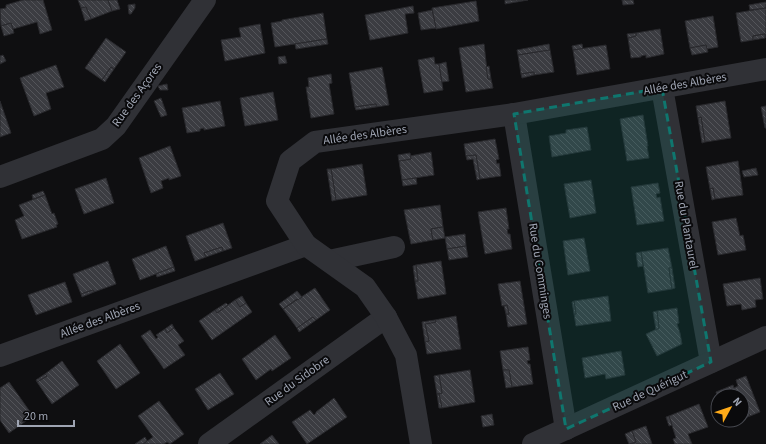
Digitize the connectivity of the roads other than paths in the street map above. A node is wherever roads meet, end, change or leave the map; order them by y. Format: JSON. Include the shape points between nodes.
{"nodes":[{"id":1,"x":205,"y":0,"type":"edge"},
{"id":2,"x":766,"y":69,"type":"edge"},
{"id":3,"x":662,"y":88,"type":"junction"},
{"id":4,"x":514,"y":114,"type":"junction"},
{"id":5,"x":0,"y":177,"type":"edge"},
{"id":6,"x":306,"y":245,"type":"junction"},
{"id":7,"x":394,"y":247,"type":"dead end"},
{"id":8,"x":329,"y":261,"type":"junction"},
{"id":9,"x":386,"y":317,"type":"junction"},
{"id":10,"x":766,"y":337,"type":"edge"},
{"id":11,"x":0,"y":356,"type":"edge"},
{"id":12,"x":711,"y":362,"type":"junction"},
{"id":13,"x":566,"y":429,"type":"junction"},
{"id":14,"x":209,"y":444,"type":"edge"},
{"id":15,"x":421,"y":444,"type":"edge"},
{"id":16,"x":533,"y":444,"type":"edge"}],
"edges":[{"from":1,"to":5,"type":"street","name":"Rue des Açores","via":[[116,126],[102,139]]},
{"from":2,"to":3,"type":"street","name":"Allée des Albères"},
{"from":3,"to":4,"type":"street","name":"Allée des Albères"},
{"from":3,"to":12,"type":"street","name":"Rue du Plantaurel"},
{"from":4,"to":6,"type":"street","name":"Allée des Albères","via":[[315,142],[290,161],[277,201]]},
{"from":4,"to":13,"type":"street","name":"Rue du Comminges"},
{"from":6,"to":8,"type":"street"},
{"from":6,"to":11,"type":"street","name":"Allée des Albères"},
{"from":7,"to":8,"type":"street"},
{"from":8,"to":9,"type":"street","via":[[366,287]]},
{"from":9,"to":14,"type":"street","name":"Rue du Sidobre"},
{"from":9,"to":15,"type":"street","via":[[406,355]]},
{"from":10,"to":12,"type":"street","name":"Rue de Quérigut"},
{"from":12,"to":13,"type":"street","name":"Rue de Quérigut"},
{"from":13,"to":16,"type":"street","name":"Rue de Quérigut"}]}
